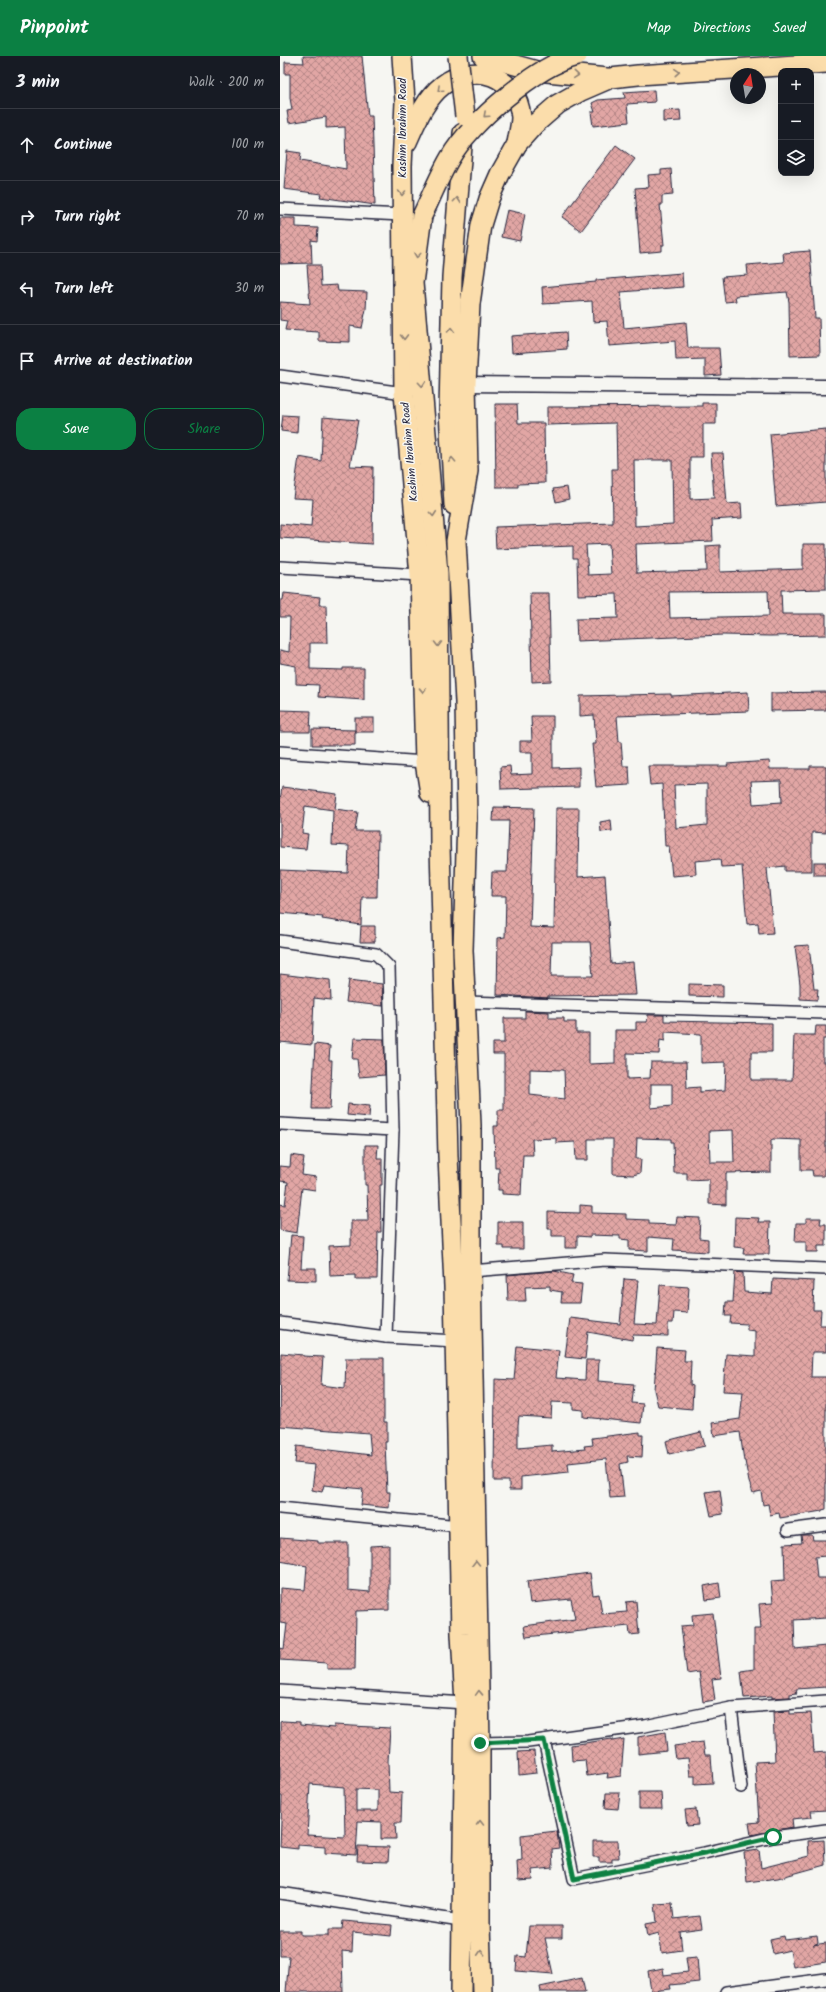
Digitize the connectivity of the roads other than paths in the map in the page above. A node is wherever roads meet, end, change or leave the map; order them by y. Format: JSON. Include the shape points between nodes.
{"nodes":[{"id":1,"x":402,"y":56,"type":"edge"},
{"id":2,"x":458,"y":56,"type":"edge"},
{"id":3,"x":483,"y":56,"type":"edge"},
{"id":4,"x":577,"y":56,"type":"edge"},
{"id":5,"x":826,"y":63,"type":"edge"},
{"id":6,"x":540,"y":64,"type":"edge"},
{"id":7,"x":611,"y":78,"type":"junction"},
{"id":8,"x":517,"y":144,"type":"junction"},
{"id":9,"x":403,"y":152,"type":"junction"},
{"id":10,"x":280,"y":209,"type":"edge"},
{"id":11,"x":402,"y":215,"type":"junction"},
{"id":12,"x":280,"y":376,"type":"edge"},
{"id":13,"x":466,"y":384,"type":"junction"},
{"id":14,"x":826,"y":387,"type":"edge"},
{"id":15,"x":404,"y":393,"type":"junction"},
{"id":16,"x":456,"y":541,"type":"junction"},
{"id":17,"x":280,"y":567,"type":"edge"},
{"id":18,"x":420,"y":576,"type":"junction"},
{"id":19,"x":280,"y":752,"type":"edge"},
{"id":20,"x":425,"y":762,"type":"junction"},
{"id":21,"x":440,"y":846,"type":"junction"},
{"id":22,"x":280,"y":941,"type":"edge"},
{"id":23,"x":466,"y":1002,"type":"junction"},
{"id":24,"x":826,"y":1013,"type":"edge"},
{"id":25,"x":280,"y":1124,"type":"edge"},
{"id":26,"x":393,"y":1130,"type":"junction"},
{"id":27,"x":826,"y":1269,"type":"edge"},
{"id":28,"x":471,"y":1271,"type":"junction"},
{"id":29,"x":280,"y":1323,"type":"edge"},
{"id":30,"x":386,"y":1337,"type":"junction"},
{"id":31,"x":456,"y":1341,"type":"junction"},
{"id":32,"x":280,"y":1508,"type":"edge"},
{"id":33,"x":826,"y":1525,"type":"edge"},
{"id":34,"x":459,"y":1526,"type":"junction"},
{"id":35,"x":788,"y":1530,"type":"dead end"},
{"id":36,"x":280,"y":1691,"type":"edge"},
{"id":37,"x":826,"y":1701,"type":"edge"},
{"id":38,"x":465,"y":1703,"type":"junction"},
{"id":39,"x":731,"y":1708,"type":"junction"},
{"id":40,"x":544,"y":1740,"type":"junction"},
{"id":41,"x":480,"y":1743,"type":"junction"},
{"id":42,"x":741,"y":1787,"type":"dead end"},
{"id":43,"x":826,"y":1830,"type":"edge"},
{"id":44,"x":280,"y":1894,"type":"edge"},
{"id":45,"x":460,"y":1922,"type":"junction"},
{"id":46,"x":480,"y":1923,"type":"junction"},
{"id":47,"x":826,"y":1979,"type":"edge"},
{"id":48,"x":461,"y":1992,"type":"edge"},
{"id":49,"x":482,"y":1992,"type":"edge"},
{"id":50,"x":726,"y":1992,"type":"edge"}],
"edges":[{"from":1,"to":9,"type":"highway","name":"Kashim Ibrahim Road"},
{"from":16,"to":2,"type":"highway","one_way":true,"bridge":true,"via":[[449,411],[455,225],[465,116]]},
{"from":3,"to":6,"type":"highway"},
{"from":4,"to":21,"type":"highway","one_way":true,"bridge":true,"via":[[523,85],[477,123],[450,157],[422,216],[413,283],[438,573]]},
{"from":7,"to":5,"type":"highway","one_way":true},
{"from":6,"to":7,"type":"highway","one_way":true},
{"from":7,"to":8,"type":"highway","via":[[558,104]]},
{"from":8,"to":9,"type":"highway","one_way":true,"via":[[521,117],[516,99],[504,82],[483,72],[469,72],[444,85],[430,98]]},
{"from":8,"to":13,"type":"highway","via":[[489,199],[481,226],[470,304]]},
{"from":9,"to":11,"type":"highway","name":"Kashim Ibrahim Road","one_way":true},
{"from":10,"to":11,"type":"street"},
{"from":11,"to":15,"type":"highway","name":"Kashim Ibrahim Road","one_way":true},
{"from":12,"to":15,"type":"street"},
{"from":13,"to":14,"type":"street"},
{"from":13,"to":16,"type":"highway","via":[[468,471]]},
{"from":15,"to":18,"type":"highway","name":"Kashim Ibrahim Road"},
{"from":16,"to":23,"type":"highway","via":[[465,725],[467,818],[463,950]]},
{"from":17,"to":18,"type":"street"},
{"from":18,"to":20,"type":"highway","name":"Kashim Ibrahim Road","one_way":true},
{"from":19,"to":20,"type":"street"},
{"from":20,"to":21,"type":"highway","name":"Kashim Ibrahim Road"},
{"from":21,"to":31,"type":"highway","via":[[448,1156]]},
{"from":22,"to":26,"type":"street","via":[[376,954],[389,967]]},
{"from":23,"to":24,"type":"street"},
{"from":23,"to":28,"type":"highway","via":[[471,1125]]},
{"from":25,"to":26,"type":"street"},
{"from":26,"to":30,"type":"street"},
{"from":27,"to":28,"type":"street","via":[[605,1260]]},
{"from":41,"to":28,"type":"highway","one_way":true},
{"from":29,"to":30,"type":"street"},
{"from":30,"to":31,"type":"street"},
{"from":31,"to":34,"type":"highway"},
{"from":32,"to":34,"type":"street"},
{"from":33,"to":35,"type":"street"},
{"from":34,"to":38,"type":"highway","via":[[460,1634]]},
{"from":36,"to":38,"type":"street"},
{"from":37,"to":39,"type":"street"},
{"from":38,"to":45,"type":"highway"},
{"from":39,"to":40,"type":"street","via":[[645,1726]]},
{"from":39,"to":42,"type":"street"},
{"from":40,"to":41,"type":"street"},
{"from":40,"to":43,"type":"street","via":[[574,1879],[773,1837]]},
{"from":46,"to":41,"type":"highway","one_way":true},
{"from":44,"to":45,"type":"street"},
{"from":45,"to":46,"type":"street"},
{"from":45,"to":48,"type":"highway"},
{"from":49,"to":46,"type":"highway","one_way":true},
{"from":47,"to":50,"type":"street"}]}
